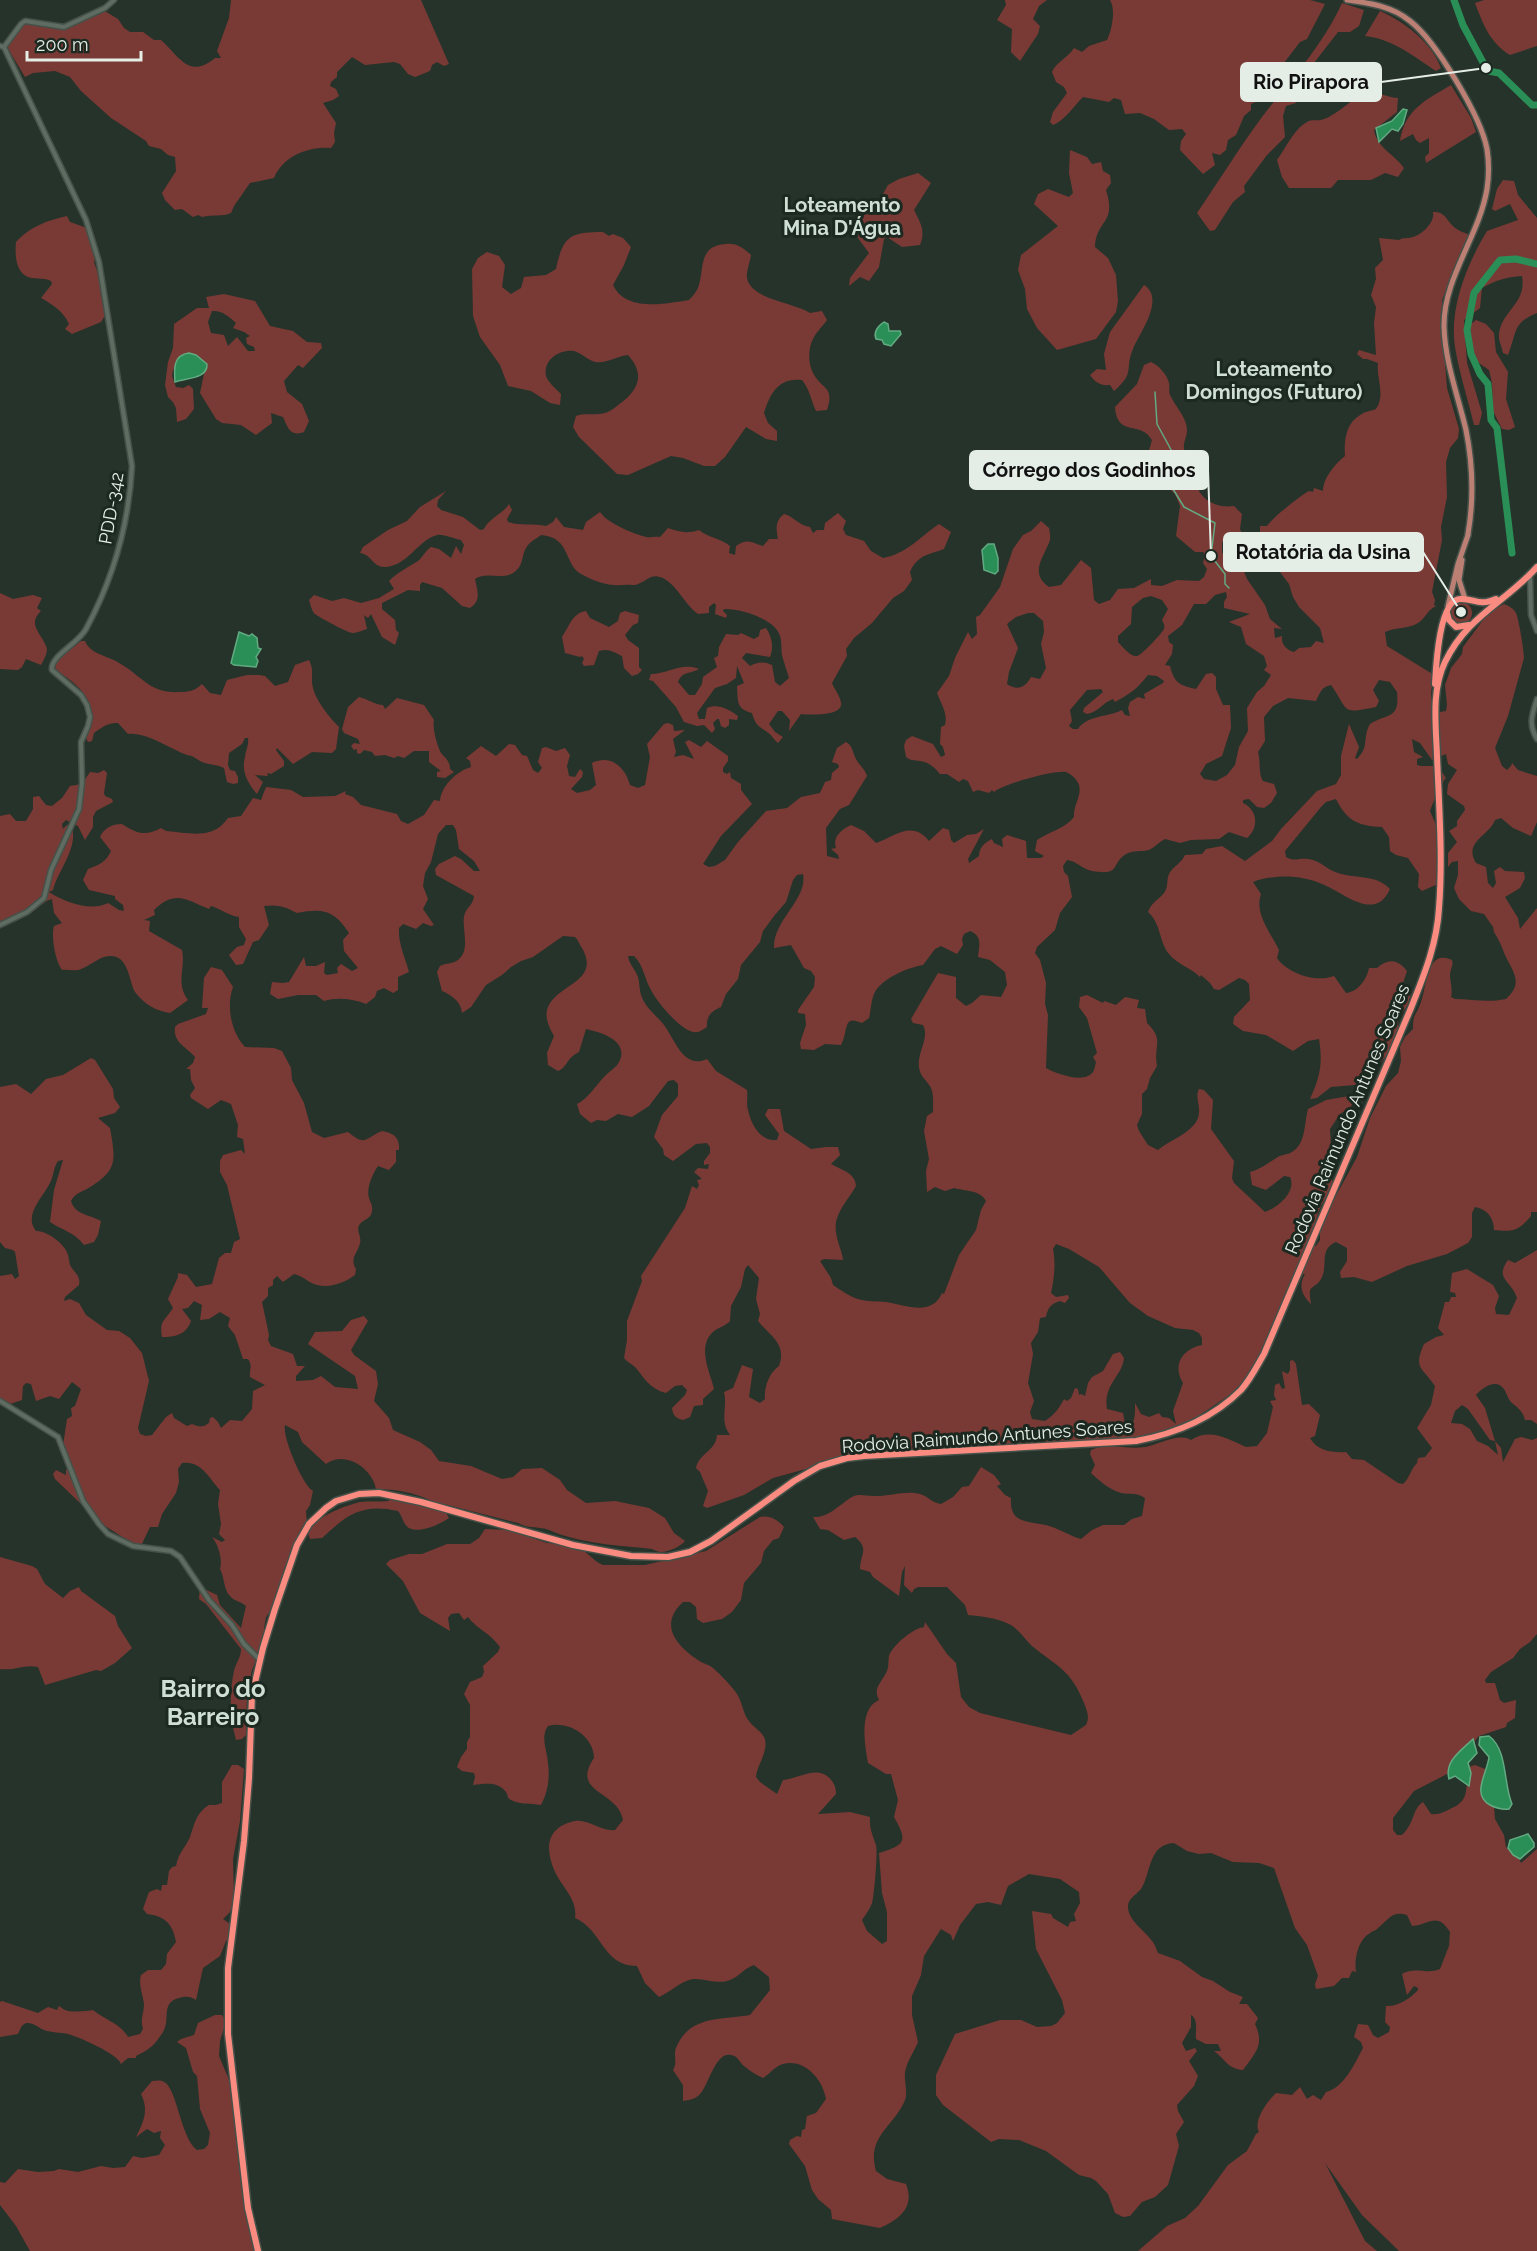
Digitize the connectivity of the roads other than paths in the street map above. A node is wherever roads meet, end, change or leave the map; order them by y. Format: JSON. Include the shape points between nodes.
{"nodes":[{"id":1,"x":114,"y":0,"type":"edge"},
{"id":2,"x":1347,"y":0,"type":"edge"},
{"id":3,"x":2,"y":47,"type":"edge"},
{"id":4,"x":1464,"y":547,"type":"junction"},
{"id":5,"x":1537,"y":567,"type":"edge"},
{"id":6,"x":1530,"y":576,"type":"junction"},
{"id":7,"x":1507,"y":593,"type":"junction"},
{"id":8,"x":1467,"y":600,"type":"junction"},
{"id":9,"x":1448,"y":609,"type":"junction"},
{"id":10,"x":1472,"y":623,"type":"junction"},
{"id":11,"x":1537,"y":631,"type":"edge"},
{"id":12,"x":1436,"y":699,"type":"junction"},
{"id":13,"x":1537,"y":699,"type":"edge"},
{"id":14,"x":1537,"y":739,"type":"edge"},
{"id":15,"x":0,"y":925,"type":"edge"},
{"id":16,"x":0,"y":1401,"type":"edge"},
{"id":17,"x":260,"y":1660,"type":"junction"},
{"id":18,"x":258,"y":2251,"type":"edge"}],
"edges":[{"from":1,"to":3,"type":"street","via":[[64,27],[25,21]]},
{"from":2,"to":4,"type":"main road","via":[[1384,7],[1418,28],[1449,70],[1487,146],[1487,190],[1458,266],[1444,319],[1471,463],[1473,506]]},
{"from":3,"to":15,"type":"street","name":"PDD-342","number":"PDD-342","via":[[86,220],[99,262],[132,466],[131,489],[108,582],[85,631],[51,666],[81,695],[90,717],[81,742],[79,808],[51,870],[44,898],[27,912]]},
{"from":4,"to":8,"type":"main road","via":[[1459,580]]},
{"from":4,"to":9,"type":"main road"},
{"from":5,"to":6,"type":"highway","name":"Rodovia Raimundo Antunes Soares"},
{"from":6,"to":7,"type":"highway","name":"Rodovia Raimundo Antunes Soares"},
{"from":6,"to":11,"type":"street","via":[[1531,615]]},
{"from":7,"to":8,"type":"highway","name":"Rodovia Raimundo Antunes Soares","via":[[1485,603]]},
{"from":7,"to":10,"type":"highway","name":"Rodovia Raimundo Antunes Soares"},
{"from":8,"to":9,"type":"highway","via":[[1455,600]]},
{"from":8,"to":10,"type":"highway","via":[[1475,610]]},
{"from":9,"to":10,"type":"highway","via":[[1452,624],[1461,628]]},
{"from":9,"to":12,"type":"highway","name":"Rodovia Raimundo Antunes Soares","via":[[1438,648]]},
{"from":10,"to":12,"type":"highway","name":"Rodovia Raimundo Antunes Soares","via":[[1446,661]]},
{"from":12,"to":17,"type":"highway","name":"Rodovia Raimundo Antunes Soares","via":[[1440,864],[1439,913],[1432,953],[1264,1354],[1241,1390],[1209,1414],[1159,1437],[864,1456],[831,1462],[794,1481],[705,1545],[668,1557],[631,1556],[573,1545],[392,1494],[359,1494],[326,1508],[302,1534]]},
{"from":13,"to":14,"type":"street","via":[[1531,728]]},
{"from":16,"to":17,"type":"street","via":[[58,1437],[83,1501],[108,1534],[133,1546],[171,1551],[180,1557]]},
{"from":17,"to":18,"type":"highway","name":"Rodovia Raimundo Antunes Soares","via":[[252,1695],[244,1841],[229,1954],[227,2003],[248,2208]]}]}
